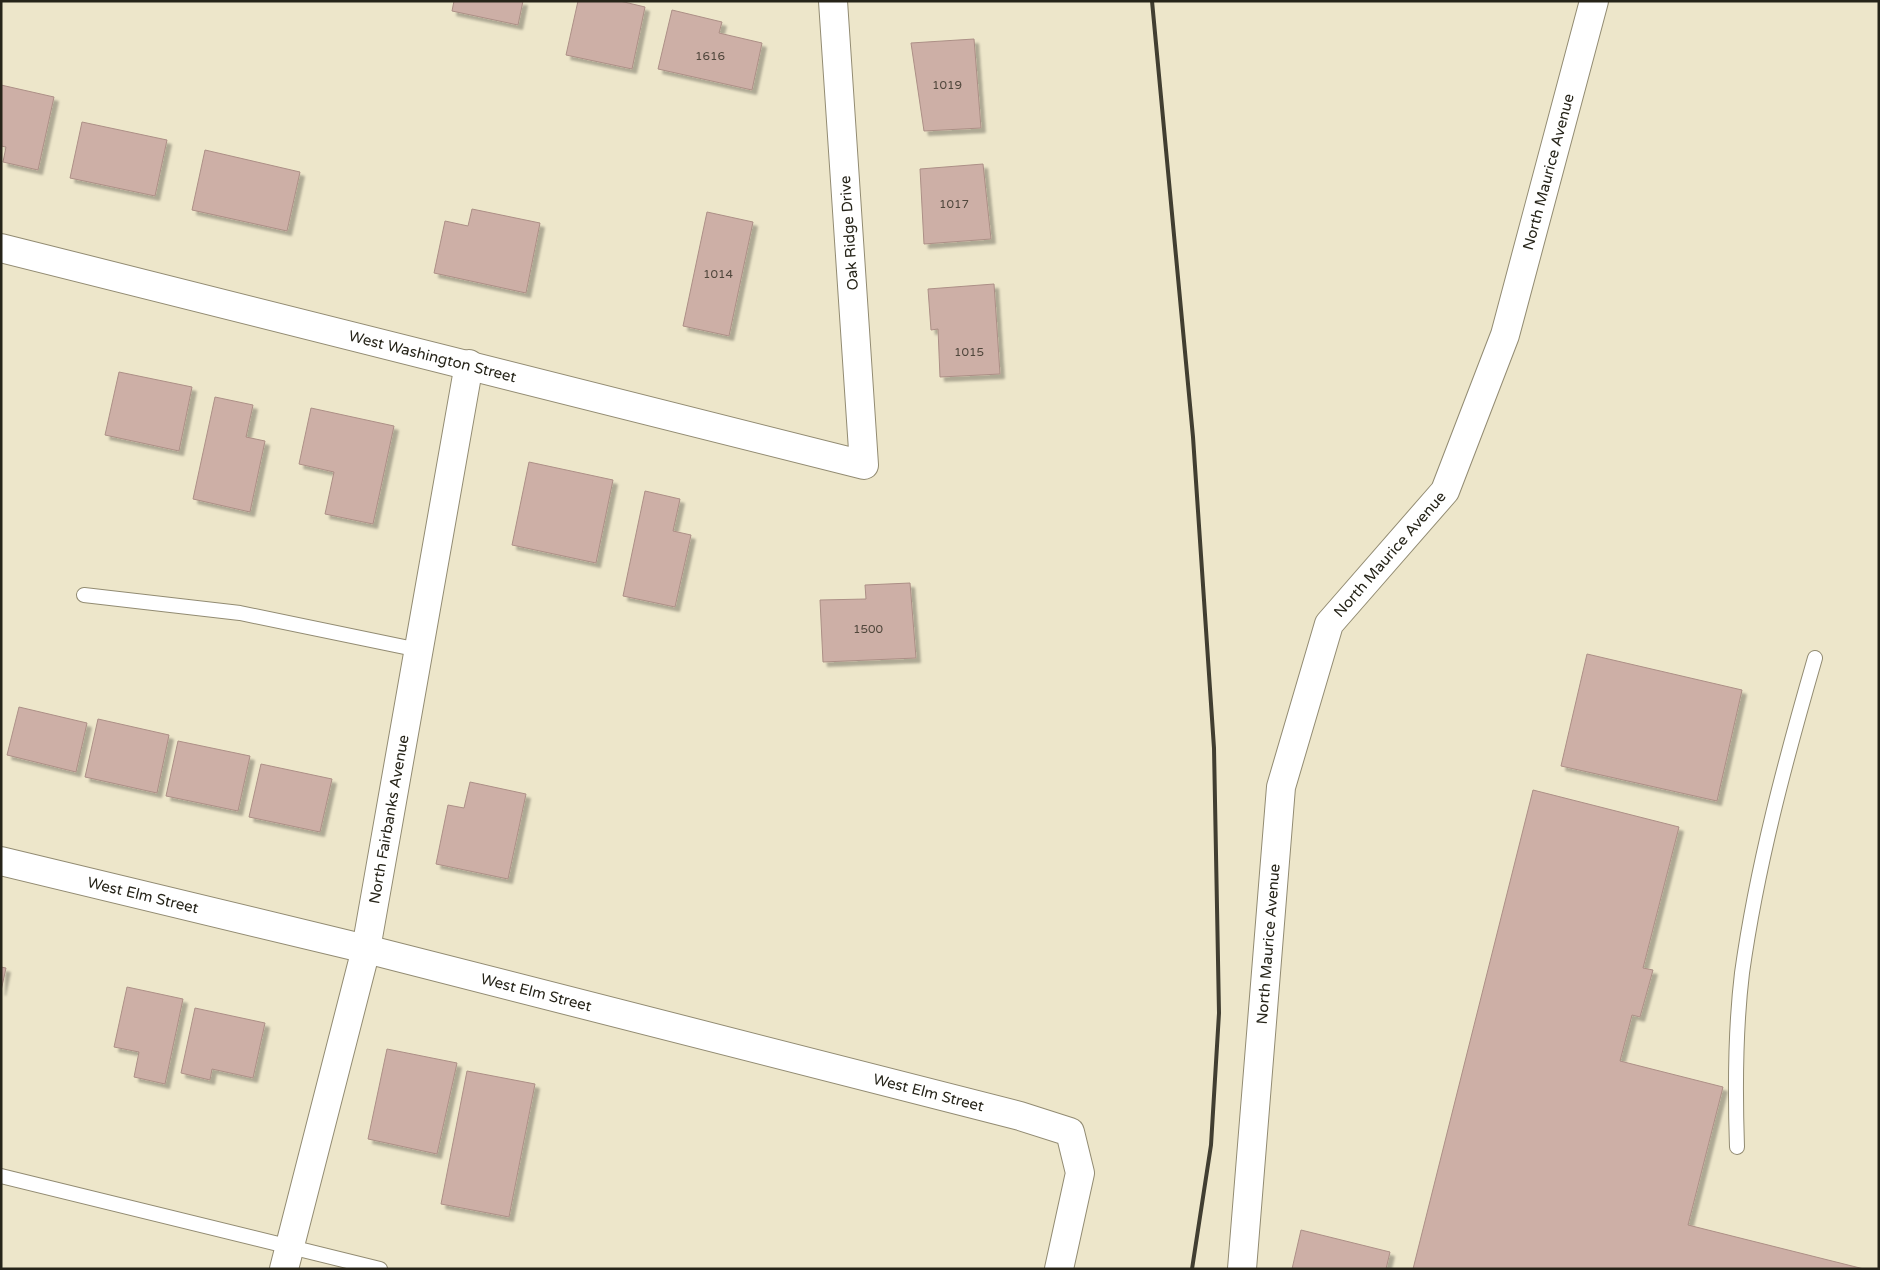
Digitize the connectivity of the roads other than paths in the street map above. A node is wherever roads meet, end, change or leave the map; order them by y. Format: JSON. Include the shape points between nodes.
{"nodes":[{"id":1,"x":833,"y":1,"type":"edge"},
{"id":2,"x":1594,"y":1,"type":"edge"},
{"id":3,"x":1,"y":248,"type":"edge"},
{"id":4,"x":469,"y":364,"type":"junction"},
{"id":5,"x":864,"y":465,"type":"joint"},
{"id":6,"x":84,"y":595,"type":"dead end"},
{"id":7,"x":419,"y":650,"type":"junction"},
{"id":8,"x":1815,"y":658,"type":"dead end"},
{"id":9,"x":1,"y":862,"type":"edge"},
{"id":10,"x":366,"y":949,"type":"junction"},
{"id":11,"x":1737,"y":1147,"type":"dead end"},
{"id":12,"x":1,"y":1176,"type":"edge"},
{"id":13,"x":287,"y":1257,"type":"edge"},
{"id":14,"x":380,"y":1269,"type":"edge"},
{"id":15,"x":1059,"y":1269,"type":"edge"},
{"id":16,"x":1242,"y":1269,"type":"edge"}],
"edges":[{"from":1,"to":5,"type":"street","name":"Oak Ridge Drive"},
{"from":2,"to":16,"type":"street","name":"North Maurice Avenue","via":[[1505,335],[1445,491],[1330,624],[1281,787]]},
{"from":3,"to":4,"type":"street","name":"West Washington Street"},
{"from":4,"to":5,"type":"street","name":"West Washington Street"},
{"from":4,"to":7,"type":"street","name":"North Fairbanks Avenue"},
{"from":6,"to":7,"type":"lane","via":[[240,614]]},
{"from":7,"to":10,"type":"street","name":"North Fairbanks Avenue"},
{"from":8,"to":11,"type":"lane","via":[[1789,747],[1762,862],[1742,974],[1734,1073]]},
{"from":9,"to":10,"type":"street","name":"West Elm Street"},
{"from":10,"to":13,"type":"street","name":"North Fairbanks Avenue"},
{"from":10,"to":15,"type":"street","name":"West Elm Street","via":[[1020,1116],[1070,1132],[1080,1173]]},
{"from":12,"to":13,"type":"lane"},
{"from":13,"to":14,"type":"lane"}]}
